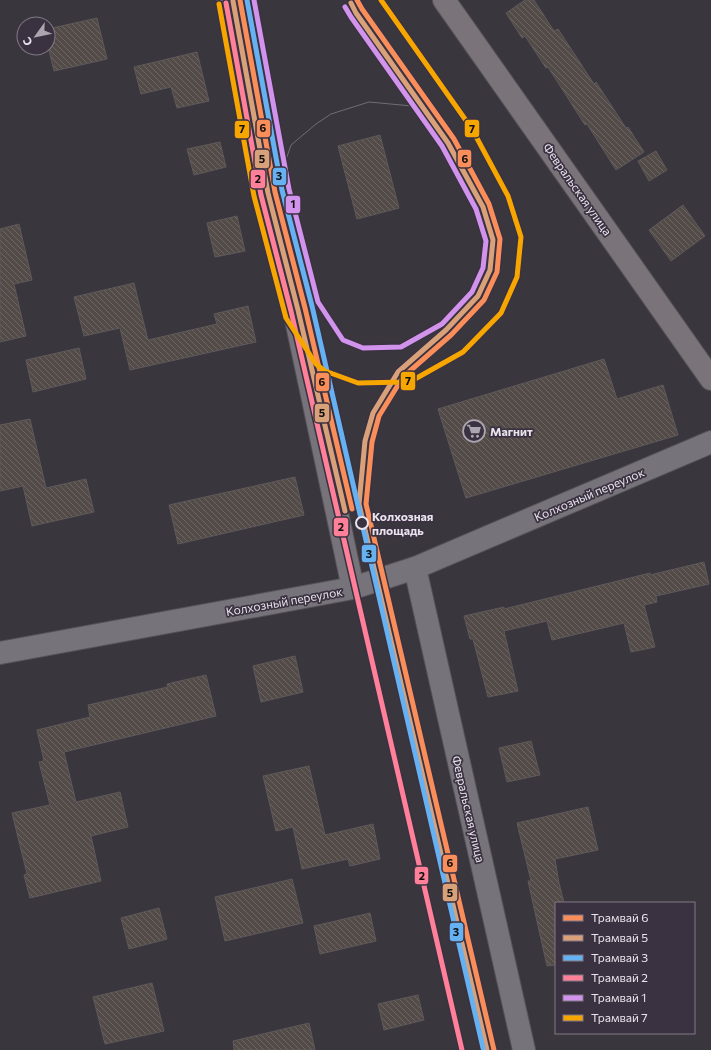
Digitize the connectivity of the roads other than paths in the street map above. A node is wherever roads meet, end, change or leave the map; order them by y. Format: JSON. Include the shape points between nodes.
{"nodes":[{"id":1,"x":228,"y":0,"type":"edge"},
{"id":2,"x":444,"y":0,"type":"edge"},
{"id":3,"x":711,"y":378,"type":"edge"},
{"id":4,"x":711,"y":442,"type":"edge"},
{"id":5,"x":415,"y":568,"type":"junction"},
{"id":6,"x":353,"y":588,"type":"junction"},
{"id":7,"x":0,"y":653,"type":"edge"},
{"id":8,"x":524,"y":1050,"type":"edge"}],
"edges":[{"from":1,"to":6,"type":"street"},
{"from":2,"to":3,"type":"street","name":"Февральская улица"},
{"from":4,"to":5,"type":"street","name":"Колхозный переулок"},
{"from":5,"to":6,"type":"street","name":"Колхозный переулок"},
{"from":5,"to":8,"type":"street","name":"Февральская улица"},
{"from":6,"to":7,"type":"street","name":"Колхозный переулок"}]}
